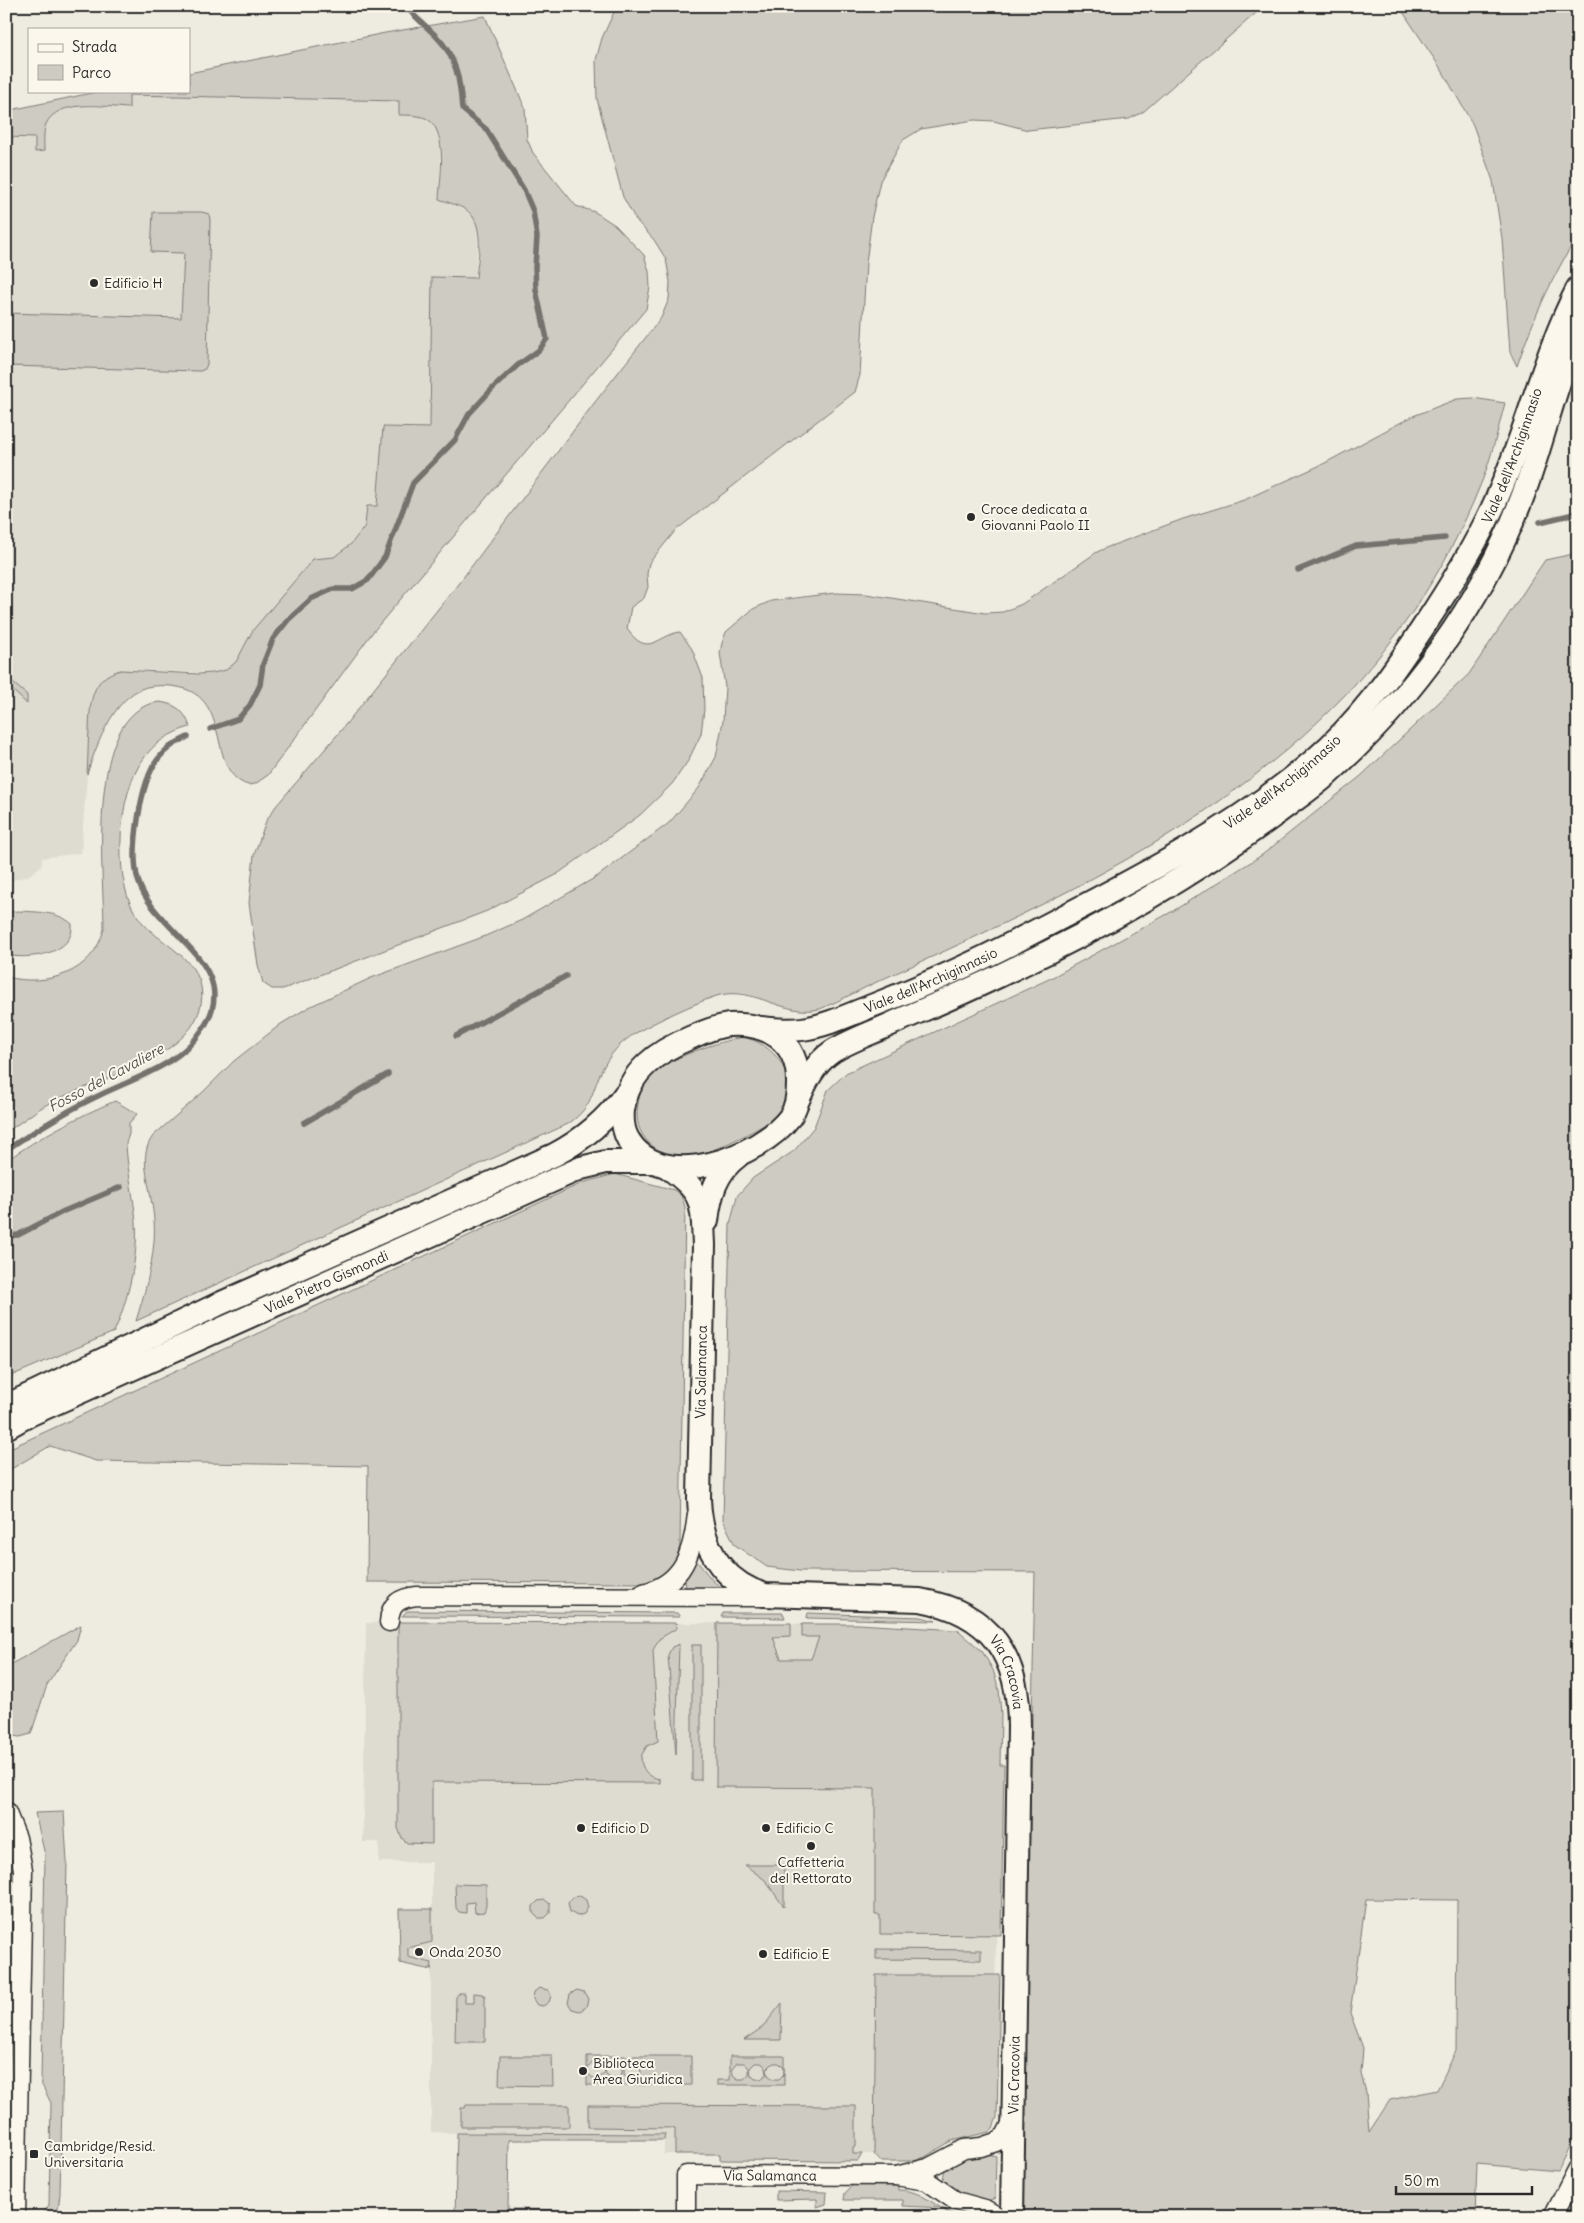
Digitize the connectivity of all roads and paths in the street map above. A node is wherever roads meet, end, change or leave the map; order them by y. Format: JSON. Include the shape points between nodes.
{"nodes":[{"id":1,"x":1578,"y":288,"type":"edge"},
{"id":2,"x":1578,"y":333,"type":"edge"},
{"id":3,"x":760,"y":1028,"type":"junction"},
{"id":4,"x":626,"y":1093,"type":"junction"},
{"id":5,"x":796,"y":1107,"type":"junction"},
{"id":6,"x":743,"y":1152,"type":"junction"},
{"id":7,"x":659,"y":1164,"type":"junction"},
{"id":8,"x":704,"y":1245,"type":"junction"},
{"id":9,"x":6,"y":1406,"type":"edge"},
{"id":10,"x":6,"y":1428,"type":"edge"},
{"id":11,"x":699,"y":1499,"type":"junction"},
{"id":12,"x":621,"y":1597,"type":"junction"},
{"id":13,"x":781,"y":1597,"type":"junction"},
{"id":14,"x":389,"y":1622,"type":"dead end"},
{"id":15,"x":6,"y":1811,"type":"edge"},
{"id":16,"x":1013,"y":2120,"type":"junction"},
{"id":17,"x":981,"y":2147,"type":"junction"},
{"id":18,"x":1578,"y":2168,"type":"edge"},
{"id":19,"x":896,"y":2176,"type":"junction"},
{"id":20,"x":1012,"y":2179,"type":"junction"},
{"id":21,"x":975,"y":2207,"type":"junction"},
{"id":22,"x":16,"y":2217,"type":"edge"},
{"id":23,"x":686,"y":2217,"type":"edge"},
{"id":24,"x":999,"y":2217,"type":"edge"},
{"id":25,"x":1012,"y":2217,"type":"edge"},
{"id":26,"x":1553,"y":2217,"type":"edge"}],
"edges":[{"from":1,"to":3,"type":"street","name":"Viale dell'Archiginnasio","via":[[1552,347],[1509,471],[1466,558],[1386,682],[1360,715],[1315,759],[1263,800],[1184,851],[982,958],[893,998],[820,1024],[794,1029]]},
{"from":2,"to":5,"type":"street","name":"Viale dell'Archiginnasio","via":[[1564,365],[1522,498],[1482,580],[1437,652],[1391,709],[1326,776],[1253,831],[1094,928],[1012,970],[833,1051],[809,1077]]},
{"from":3,"to":4,"type":"street","via":[[724,1025],[679,1042],[645,1064]]},
{"from":3,"to":5,"type":"street","via":[[778,1037],[793,1055],[798,1078]]},
{"from":4,"to":7,"type":"street","via":[[625,1134],[634,1147]]},
{"from":4,"to":9,"type":"street","name":"Viale Pietro Gismondi","via":[[599,1124],[554,1154],[217,1305]]},
{"from":5,"to":6,"type":"street","via":[[779,1128]]},
{"from":6,"to":7,"type":"street","via":[[713,1164],[686,1167]]},
{"from":6,"to":8,"type":"street","via":[[727,1164],[717,1179]]},
{"from":7,"to":8,"type":"street","via":[[689,1184],[697,1196],[702,1207]]},
{"from":7,"to":10,"type":"street","name":"Viale Pietro Gismondi","via":[[606,1162],[581,1168]]},
{"from":8,"to":11,"type":"street","name":"Via Salamanca"},
{"from":11,"to":12,"type":"street","via":[[692,1546],[680,1572],[660,1588]]},
{"from":11,"to":13,"type":"street","name":"Via Cracovia","via":[[705,1540],[724,1570],[752,1591]]},
{"from":12,"to":13,"type":"street"},
{"from":12,"to":14,"type":"street","via":[[406,1597],[393,1607]]},
{"from":13,"to":16,"type":"street","name":"Via Cracovia","via":[[920,1600],[942,1604],[966,1614],[987,1630],[1003,1651],[1013,1674],[1019,1702]]},
{"from":15,"to":22,"type":"street","via":[[17,1838],[23,1870]]},
{"from":16,"to":17,"type":"street","name":"Via Salamanca","via":[[1006,2136]]},
{"from":16,"to":20,"type":"street","name":"Via Cracovia"},
{"from":17,"to":19,"type":"street","name":"Via Salamanca","via":[[964,2149],[928,2168]]},
{"from":17,"to":20,"type":"street","via":[[1008,2159]]},
{"from":18,"to":26,"type":"street"},
{"from":19,"to":21,"type":"street","name":"Via Salamanca","via":[[927,2181],[956,2202]]},
{"from":19,"to":23,"type":"street","name":"Via Salamanca","via":[[686,2175]]},
{"from":20,"to":21,"type":"street","name":"Via Salamanca","via":[[1008,2197],[996,2205]]},
{"from":20,"to":25,"type":"street","name":"Via Cracovia"},
{"from":21,"to":24,"type":"street","name":"Via Salamanca"}]}
